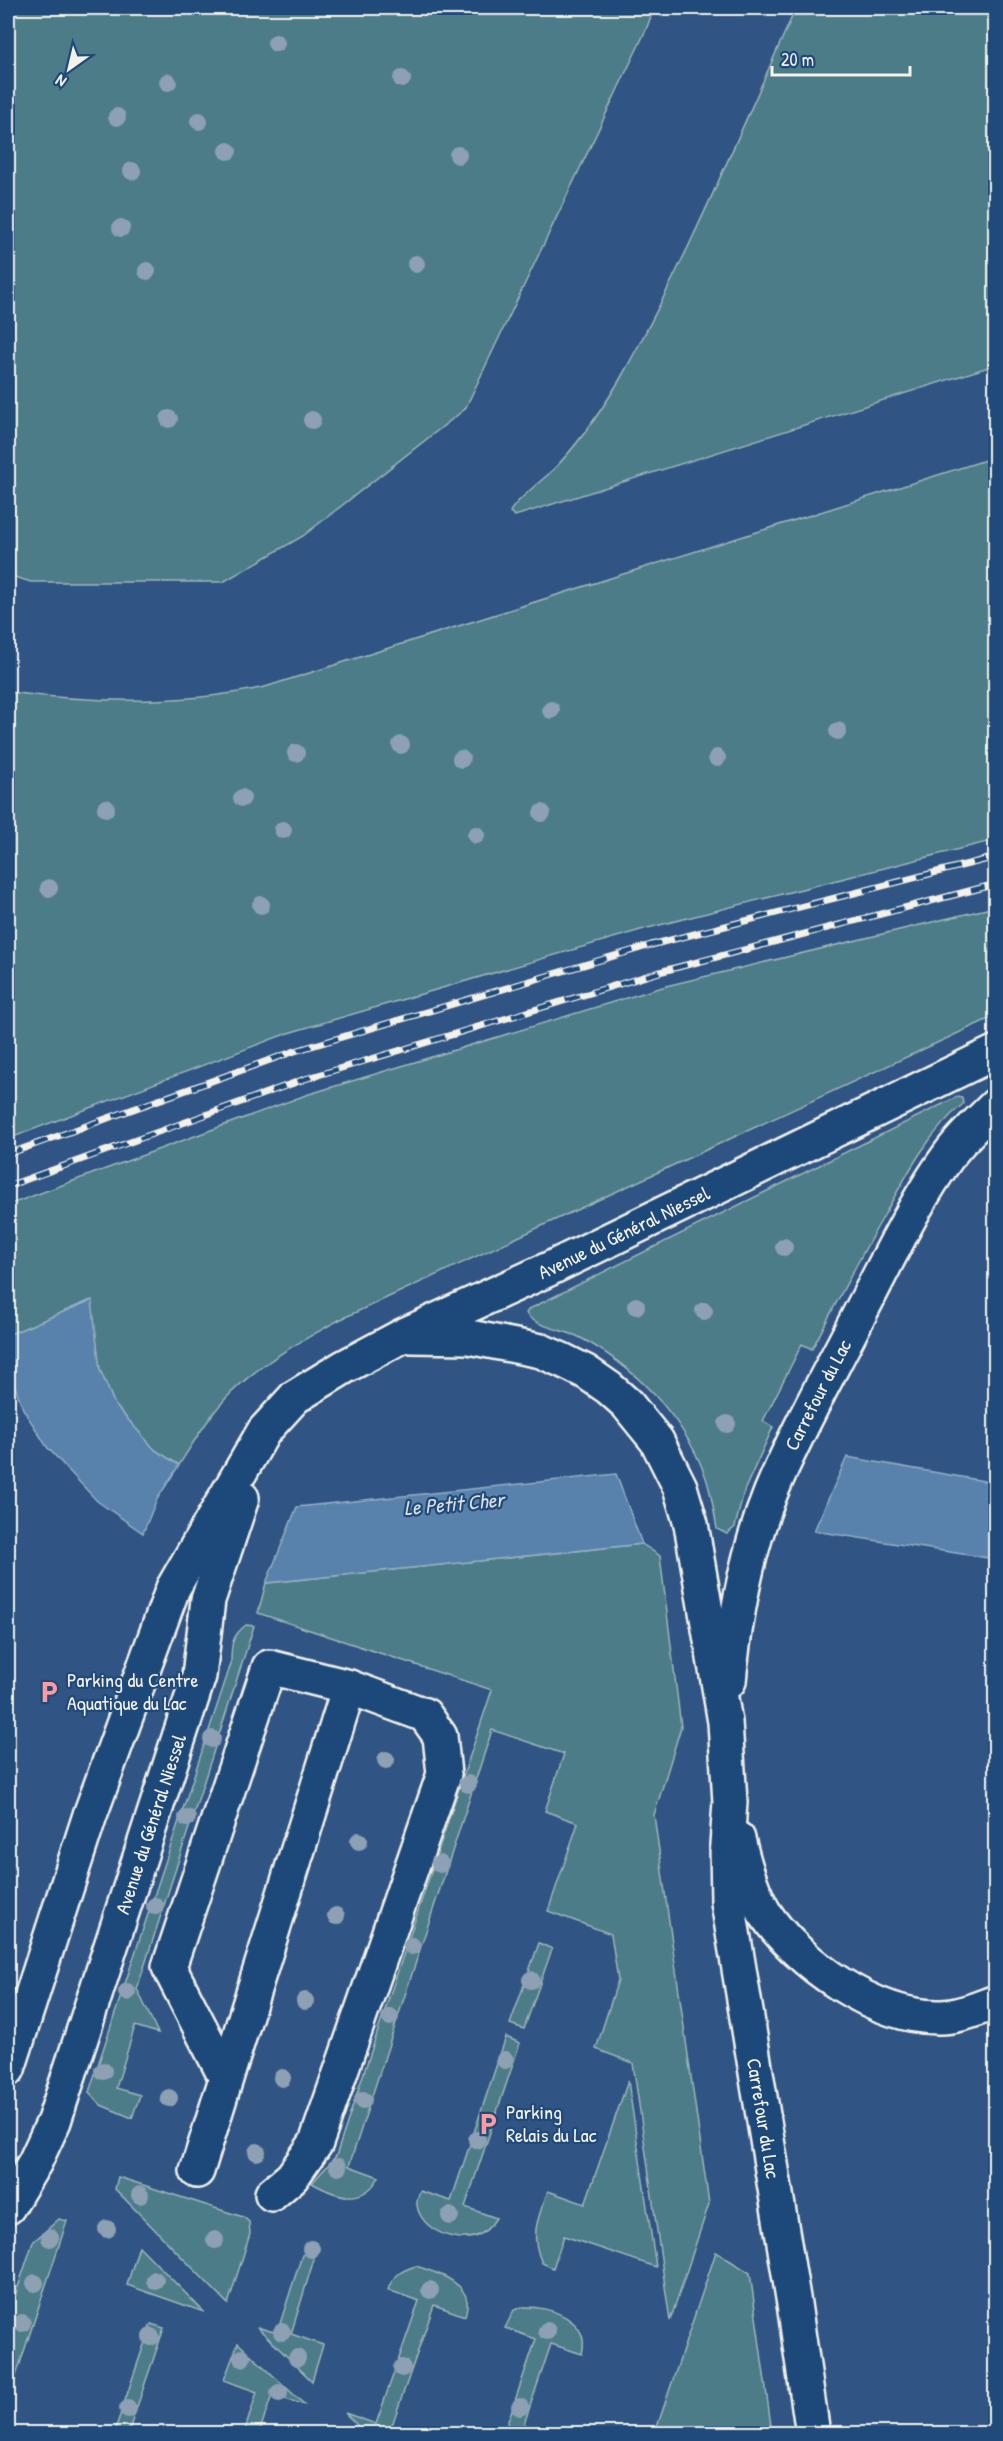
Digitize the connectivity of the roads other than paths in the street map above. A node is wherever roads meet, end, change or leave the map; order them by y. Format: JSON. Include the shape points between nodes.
{"nodes":[{"id":1,"x":996,"y":1052,"type":"edge"},
{"id":2,"x":996,"y":1106,"type":"edge"},
{"id":3,"x":404,"y":1335,"type":"junction"},
{"id":4,"x":264,"y":1431,"type":"junction"},
{"id":5,"x":349,"y":1687,"type":"junction"},
{"id":6,"x":725,"y":1722,"type":"junction"},
{"id":7,"x":730,"y":1802,"type":"junction"},
{"id":8,"x":996,"y":2002,"type":"edge"},
{"id":9,"x":8,"y":2069,"type":"edge"},
{"id":10,"x":226,"y":2078,"type":"junction"},
{"id":11,"x":197,"y":2171,"type":"dead end"},
{"id":12,"x":272,"y":2194,"type":"dead end"},
{"id":13,"x":8,"y":2207,"type":"edge"},
{"id":14,"x":813,"y":2433,"type":"edge"}],
"edges":[{"from":1,"to":3,"type":"street","name":"Avenue du Général Niessel"},
{"from":2,"to":6,"type":"street","name":"Carrefour du Lac","via":[[950,1153],[930,1183],[771,1493],[740,1599]]},
{"from":3,"to":4,"type":"street","name":"Avenue du Général Niessel","via":[[295,1396]]},
{"from":3,"to":6,"type":"street","name":"Carrefour du Lac","via":[[469,1337],[541,1351],[586,1372],[642,1421],[657,1440],[680,1487],[691,1524]]},
{"from":4,"to":9,"type":"street","name":"Avenue du Général Niessel","via":[[173,1588],[90,1815]]},
{"from":4,"to":13,"type":"street","name":"Avenue du Général Niessel","via":[[208,1600],[199,1676],[54,2121]]},
{"from":5,"to":10,"type":"street"},
{"from":5,"to":10,"type":"street","via":[[269,1667],[169,1967]]},
{"from":5,"to":12,"type":"street","via":[[425,1715],[440,1736],[444,1774],[316,2143],[292,2177]]},
{"from":6,"to":7,"type":"street","name":"Carrefour du Lac"},
{"from":7,"to":8,"type":"street","name":"Carrefour du Lac","via":[[752,1887],[764,1911],[800,1953],[831,1978],[903,2012],[940,2018]]},
{"from":7,"to":14,"type":"street","name":"Carrefour du Lac","via":[[728,1902]]},
{"from":10,"to":11,"type":"street"}]}
